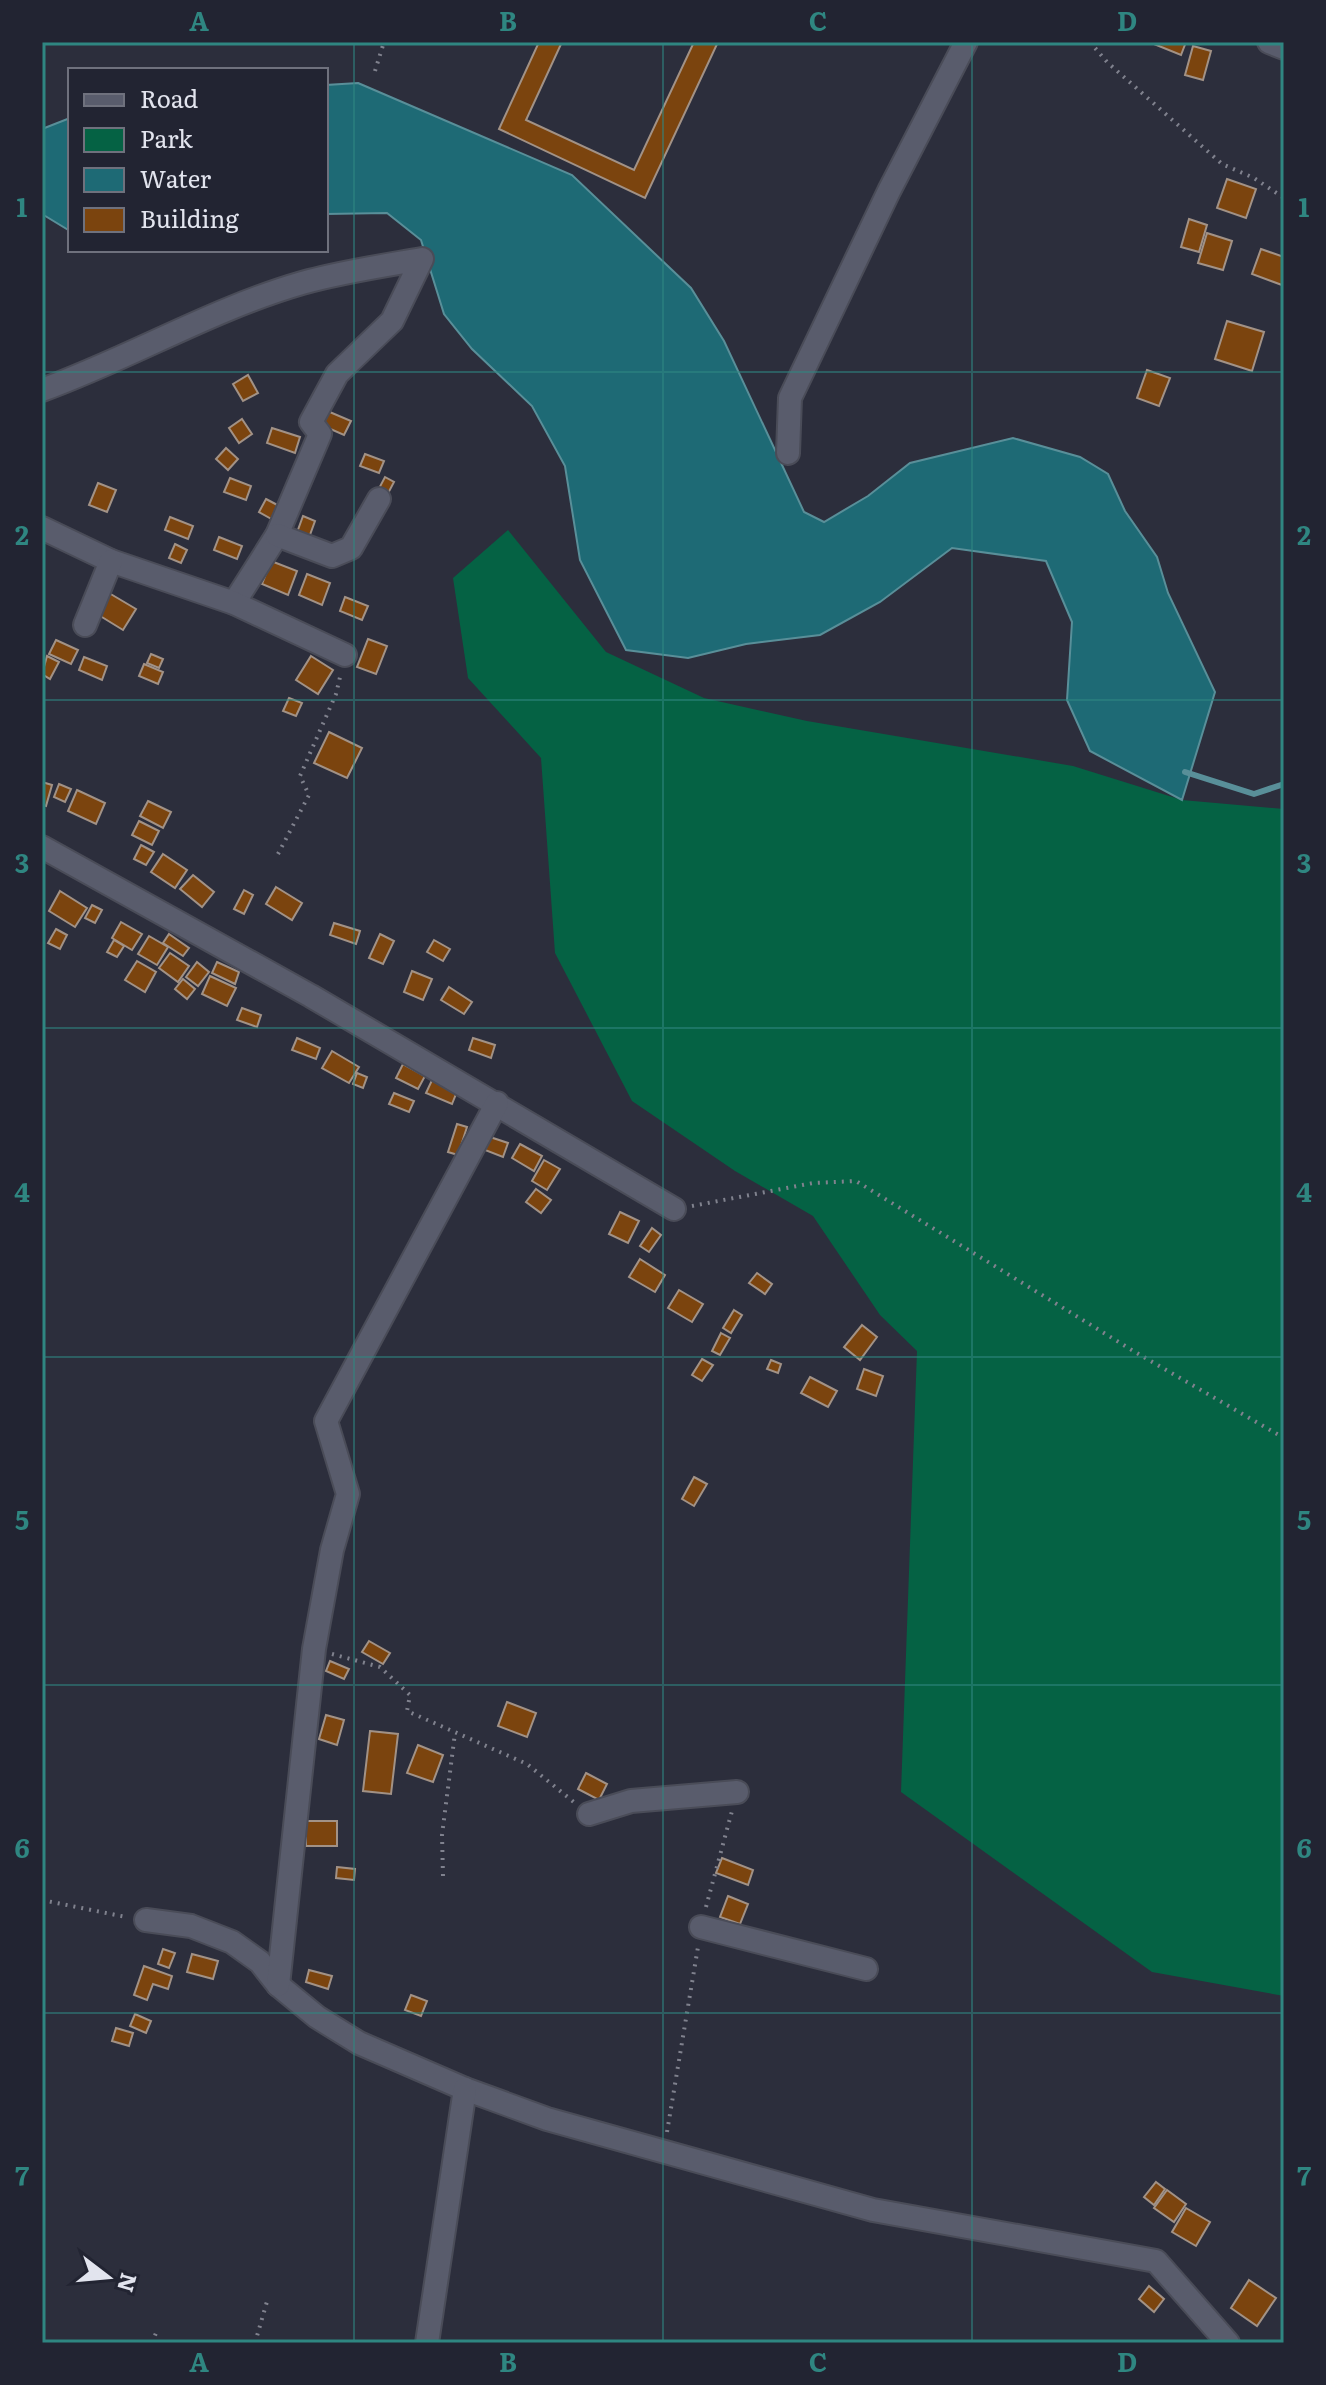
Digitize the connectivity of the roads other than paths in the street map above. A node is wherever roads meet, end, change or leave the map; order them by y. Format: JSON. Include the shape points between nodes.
{"nodes":[{"id":1,"x":966,"y":42,"type":"edge"},
{"id":2,"x":1269,"y":42,"type":"edge"},
{"id":3,"x":1284,"y":48,"type":"edge"},
{"id":4,"x":42,"y":390,"type":"edge"},
{"id":5,"x":788,"y":453,"type":"dead end"},
{"id":6,"x":379,"y":499,"type":"dead end"},
{"id":7,"x":42,"y":528,"type":"edge"},
{"id":8,"x":277,"y":535,"type":"junction"},
{"id":9,"x":111,"y":561,"type":"junction"},
{"id":10,"x":234,"y":603,"type":"junction"},
{"id":11,"x":85,"y":625,"type":"dead end"},
{"id":12,"x":345,"y":655,"type":"road end"},
{"id":13,"x":42,"y":847,"type":"edge"},
{"id":14,"x":497,"y":1103,"type":"junction"},
{"id":15,"x":674,"y":1209,"type":"road end"},
{"id":16,"x":737,"y":1792,"type":"road end"},
{"id":17,"x":589,"y":1814,"type":"road end"},
{"id":18,"x":146,"y":1920,"type":"road end"},
{"id":19,"x":701,"y":1927,"type":"road end"},
{"id":20,"x":866,"y":1969,"type":"dead end"},
{"id":21,"x":278,"y":1985,"type":"junction"},
{"id":22,"x":465,"y":2089,"type":"junction"},
{"id":23,"x":427,"y":2343,"type":"edge"},
{"id":24,"x":1228,"y":2343,"type":"edge"}],
"edges":[{"from":1,"to":5,"type":"street","via":[[790,398]]},
{"from":2,"to":3,"type":"street"},
{"from":4,"to":8,"type":"street","via":[[301,283],[422,259],[392,321],[337,374],[311,422],[320,434]]},
{"from":6,"to":8,"type":"street","via":[[351,548],[332,556]]},
{"from":7,"to":9,"type":"street"},
{"from":8,"to":10,"type":"street"},
{"from":9,"to":10,"type":"street"},
{"from":9,"to":11,"type":"street"},
{"from":10,"to":12,"type":"street"},
{"from":13,"to":14,"type":"street"},
{"from":14,"to":15,"type":"street"},
{"from":14,"to":21,"type":"street","via":[[326,1421],[348,1494],[314,1649]]},
{"from":16,"to":17,"type":"street","via":[[631,1801]]},
{"from":18,"to":21,"type":"street","via":[[191,1926],[232,1942],[260,1962]]},
{"from":19,"to":20,"type":"street"},
{"from":21,"to":22,"type":"street","via":[[359,2043]]},
{"from":22,"to":23,"type":"street"},
{"from":22,"to":24,"type":"street","via":[[664,2154],[873,2210],[1156,2261]]}]}
